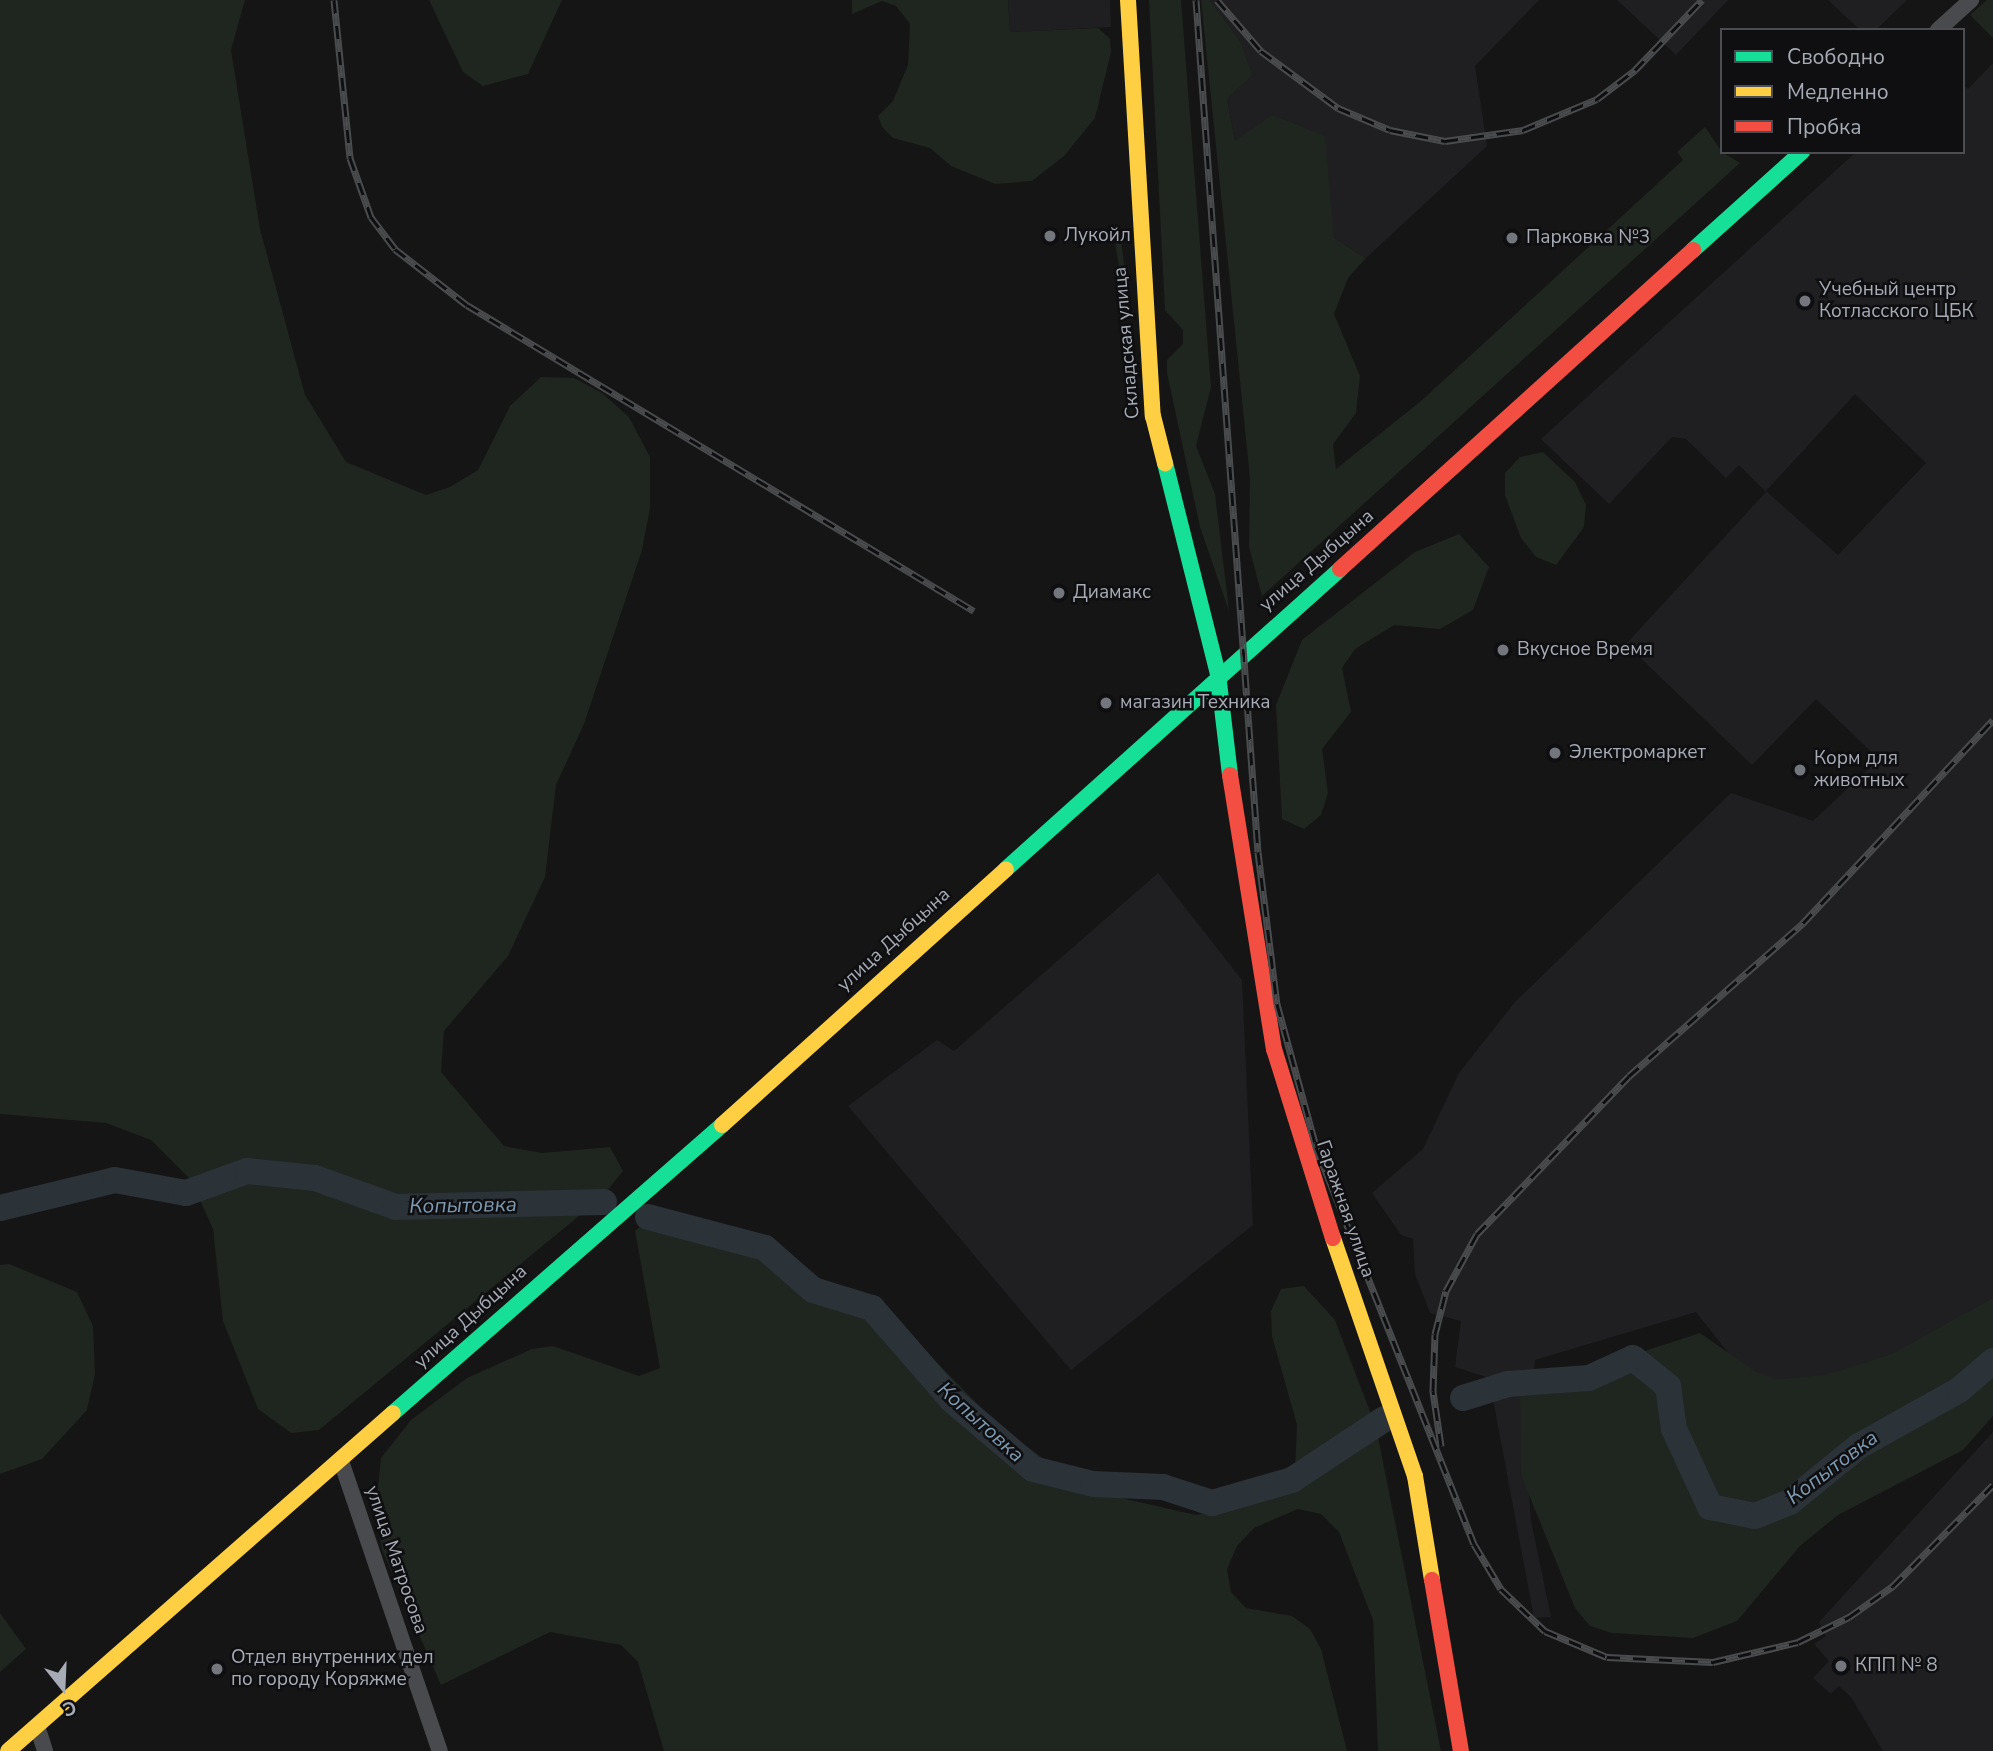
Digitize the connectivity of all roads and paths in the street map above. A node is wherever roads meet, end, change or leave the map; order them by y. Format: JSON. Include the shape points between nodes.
{"nodes":[{"id":1,"x":1128,"y":0,"type":"edge"},
{"id":2,"x":1971,"y":0,"type":"edge"},
{"id":3,"x":1940,"y":28,"type":"edge"},
{"id":4,"x":1800,"y":154,"type":"edge"},
{"id":5,"x":1218,"y":674,"type":"junction"},
{"id":6,"x":341,"y":1461,"type":"junction"},
{"id":7,"x":37,"y":1726,"type":"junction"},
{"id":8,"x":8,"y":1751,"type":"edge"},
{"id":9,"x":45,"y":1751,"type":"edge"},
{"id":10,"x":440,"y":1751,"type":"edge"},
{"id":11,"x":1461,"y":1751,"type":"edge"}],
"edges":[{"from":1,"to":5,"type":"street","name":"Складская улица","via":[[1153,416]]},
{"from":2,"to":3,"type":"street"},
{"from":4,"to":5,"type":"street","name":"улица Дыбцына","via":[[1442,481]]},
{"from":5,"to":6,"type":"street","name":"улица Дыбцына"},
{"from":5,"to":11,"type":"street","name":"Гаражная улица","via":[[1235,821],[1274,1049],[1292,1118],[1415,1476]]},
{"from":6,"to":7,"type":"street","name":"улица Дыбцына"},
{"from":6,"to":10,"type":"street","name":"улица Матросова"},
{"from":7,"to":8,"type":"street","name":"улица Дыбцына"},
{"from":7,"to":9,"type":"street"}]}
